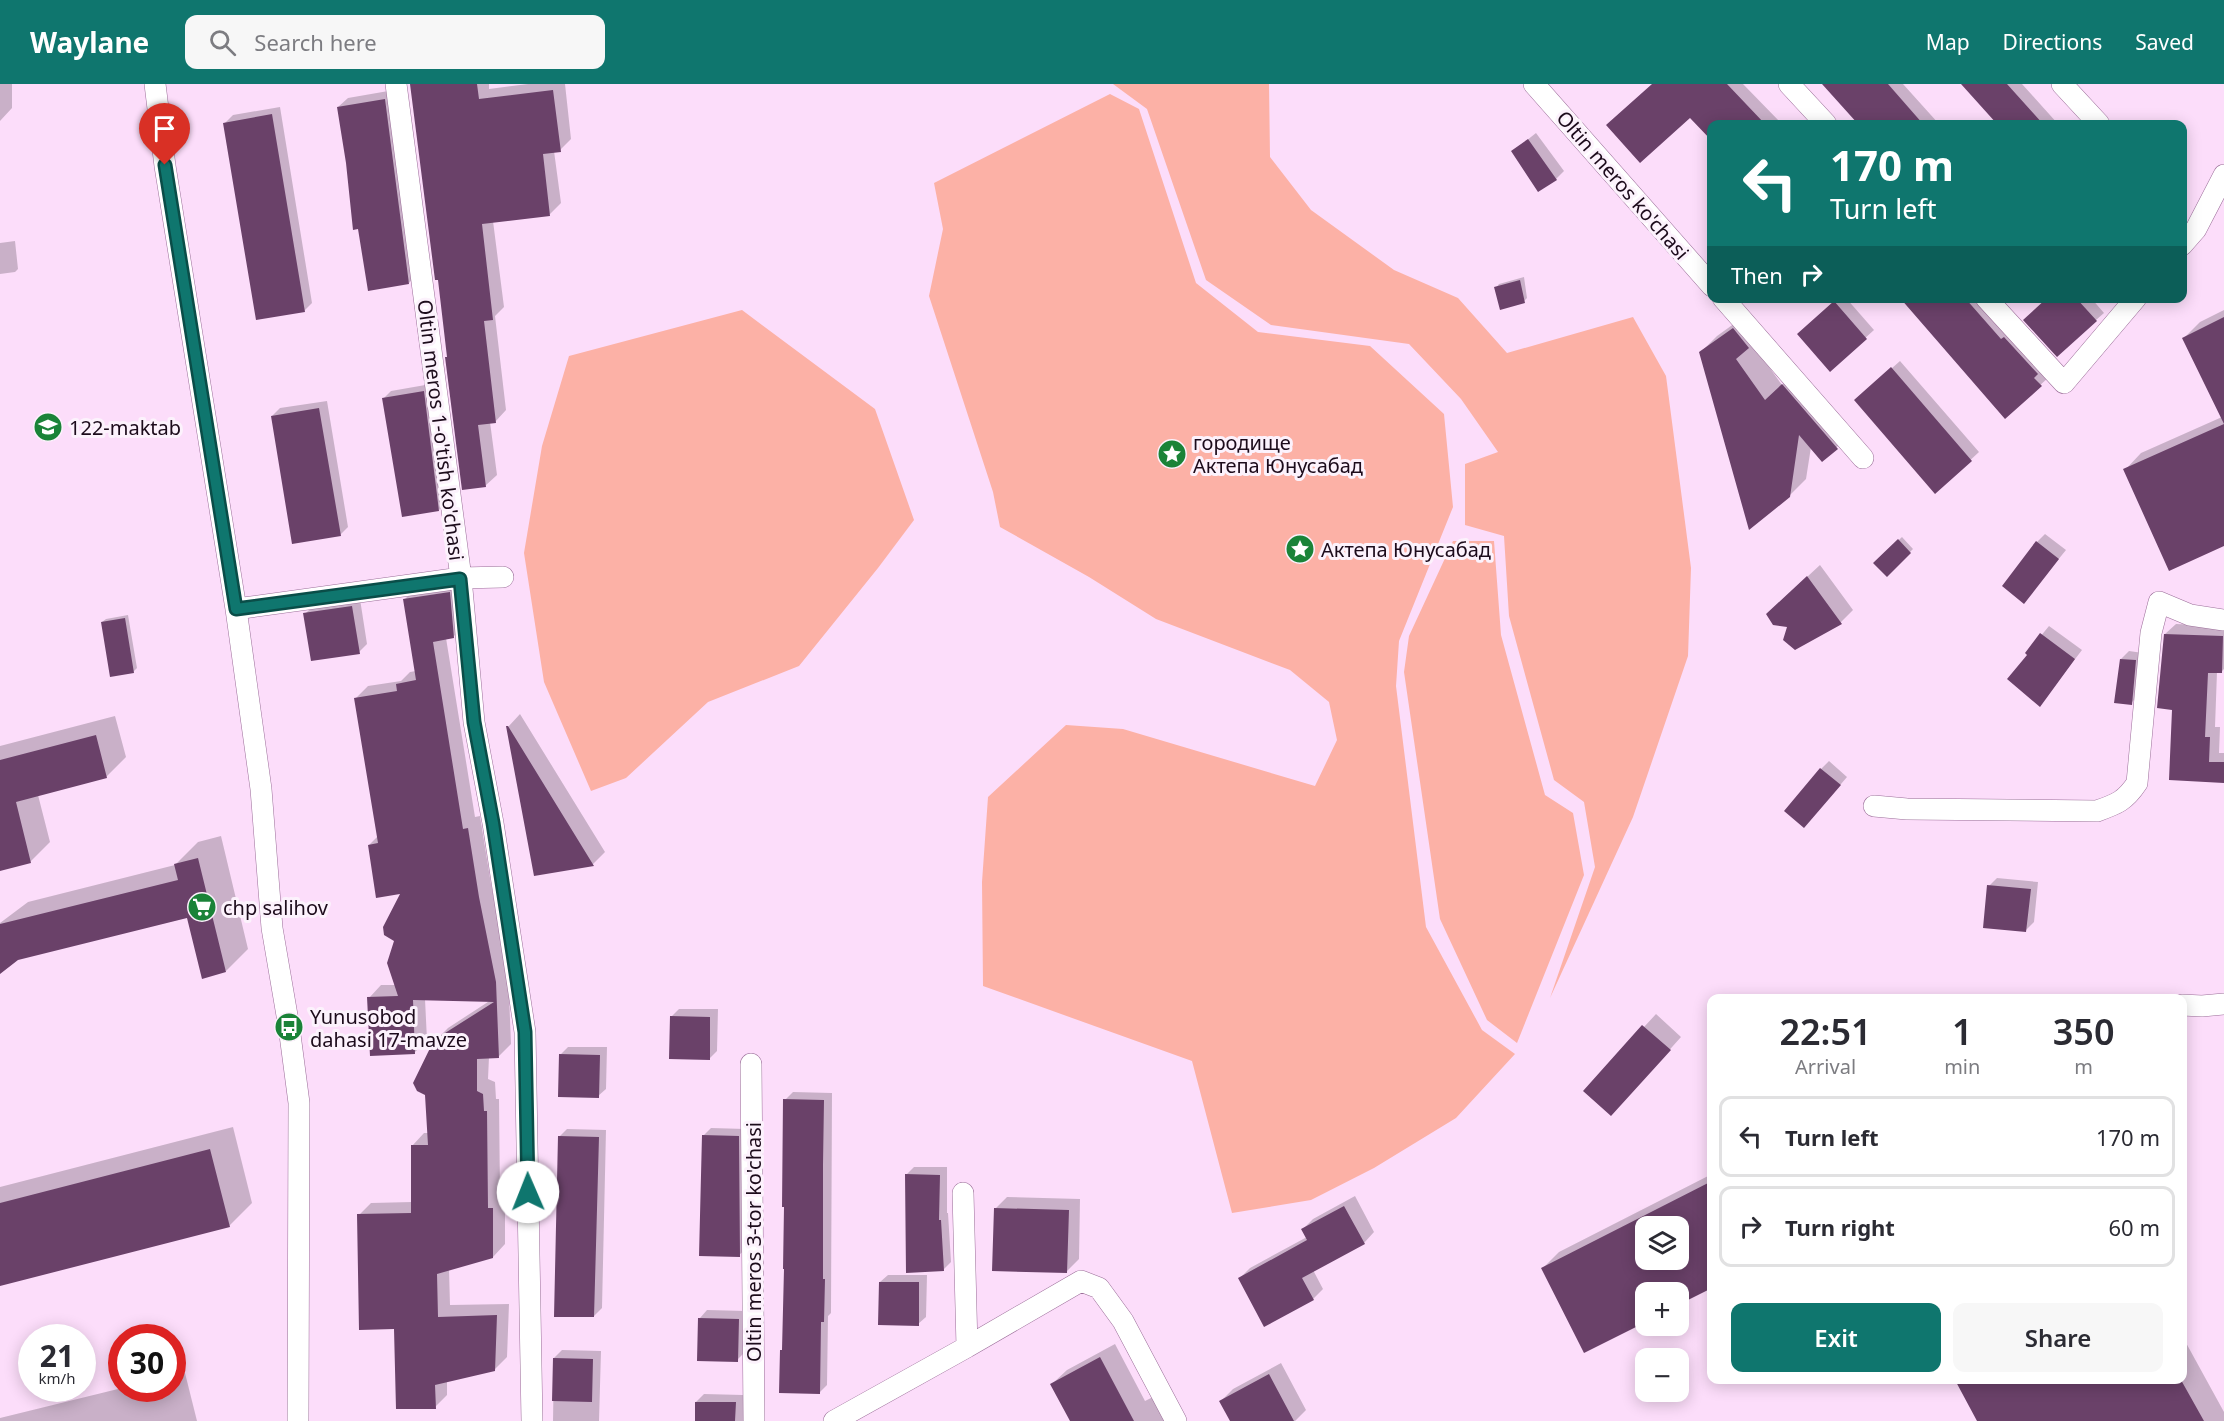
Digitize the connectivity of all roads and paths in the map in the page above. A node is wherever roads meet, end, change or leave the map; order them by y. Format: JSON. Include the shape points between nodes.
{"nodes":[{"id":1,"x":155,"y":84,"type":"edge"},
{"id":2,"x":396,"y":84,"type":"edge"},
{"id":3,"x":1534,"y":84,"type":"edge"},
{"id":4,"x":1789,"y":84,"type":"edge"},
{"id":5,"x":2062,"y":84,"type":"edge"},
{"id":6,"x":1822,"y":120,"type":"edge"},
{"id":7,"x":2096,"y":120,"type":"edge"},
{"id":8,"x":2224,"y":175,"type":"edge"},
{"id":9,"x":2187,"y":230,"type":"edge"},
{"id":10,"x":1707,"y":280,"type":"edge"},
{"id":11,"x":1727,"y":303,"type":"edge"},
{"id":12,"x":1991,"y":303,"type":"edge"},
{"id":13,"x":2132,"y":303,"type":"edge"},
{"id":14,"x":1863,"y":458,"type":"dead end"},
{"id":15,"x":503,"y":577,"type":"dead end"},
{"id":16,"x":460,"y":579,"type":"junction"},
{"id":17,"x":236,"y":609,"type":"junction"},
{"id":18,"x":2224,"y":620,"type":"edge"},
{"id":19,"x":1874,"y":806,"type":"dead end"},
{"id":20,"x":2224,"y":1004,"type":"edge"},
{"id":21,"x":2187,"y":1005,"type":"edge"},
{"id":22,"x":751,"y":1064,"type":"dead end"},
{"id":23,"x":963,"y":1194,"type":"dead end"},
{"id":24,"x":967,"y":1347,"type":"junction"},
{"id":25,"x":298,"y":1421,"type":"edge"},
{"id":26,"x":532,"y":1421,"type":"edge"},
{"id":27,"x":754,"y":1421,"type":"edge"},
{"id":28,"x":834,"y":1421,"type":"edge"},
{"id":29,"x":1176,"y":1421,"type":"edge"}],
"edges":[{"from":1,"to":17,"type":"street"},
{"from":2,"to":16,"type":"street","name":"Oltin meros 1-o'tish ko'chasi"},
{"from":3,"to":10,"type":"street","name":"Oltin meros ko'chasi"},
{"from":4,"to":6,"type":"street"},
{"from":5,"to":7,"type":"street"},
{"from":8,"to":9,"type":"street"},
{"from":11,"to":14,"type":"street"},
{"from":12,"to":13,"type":"street","via":[[2064,383]]},
{"from":15,"to":16,"type":"street"},
{"from":16,"to":17,"type":"street"},
{"from":16,"to":26,"type":"street","name":"Oltin meros 1-o'tish ko'chasi","via":[[474,722],[525,1032]]},
{"from":17,"to":25,"type":"street","via":[[261,789],[272,928],[299,1103]]},
{"from":18,"to":19,"type":"street","via":[[2190,615],[2159,602],[2151,633],[2137,783],[2118,804],[2097,811]]},
{"from":20,"to":21,"type":"street"},
{"from":22,"to":27,"type":"street","name":"Oltin meros 3-tor ko'chasi"},
{"from":23,"to":24,"type":"street"},
{"from":24,"to":28,"type":"street"},
{"from":24,"to":29,"type":"street","via":[[1081,1281],[1099,1288],[1123,1321]]}]}
